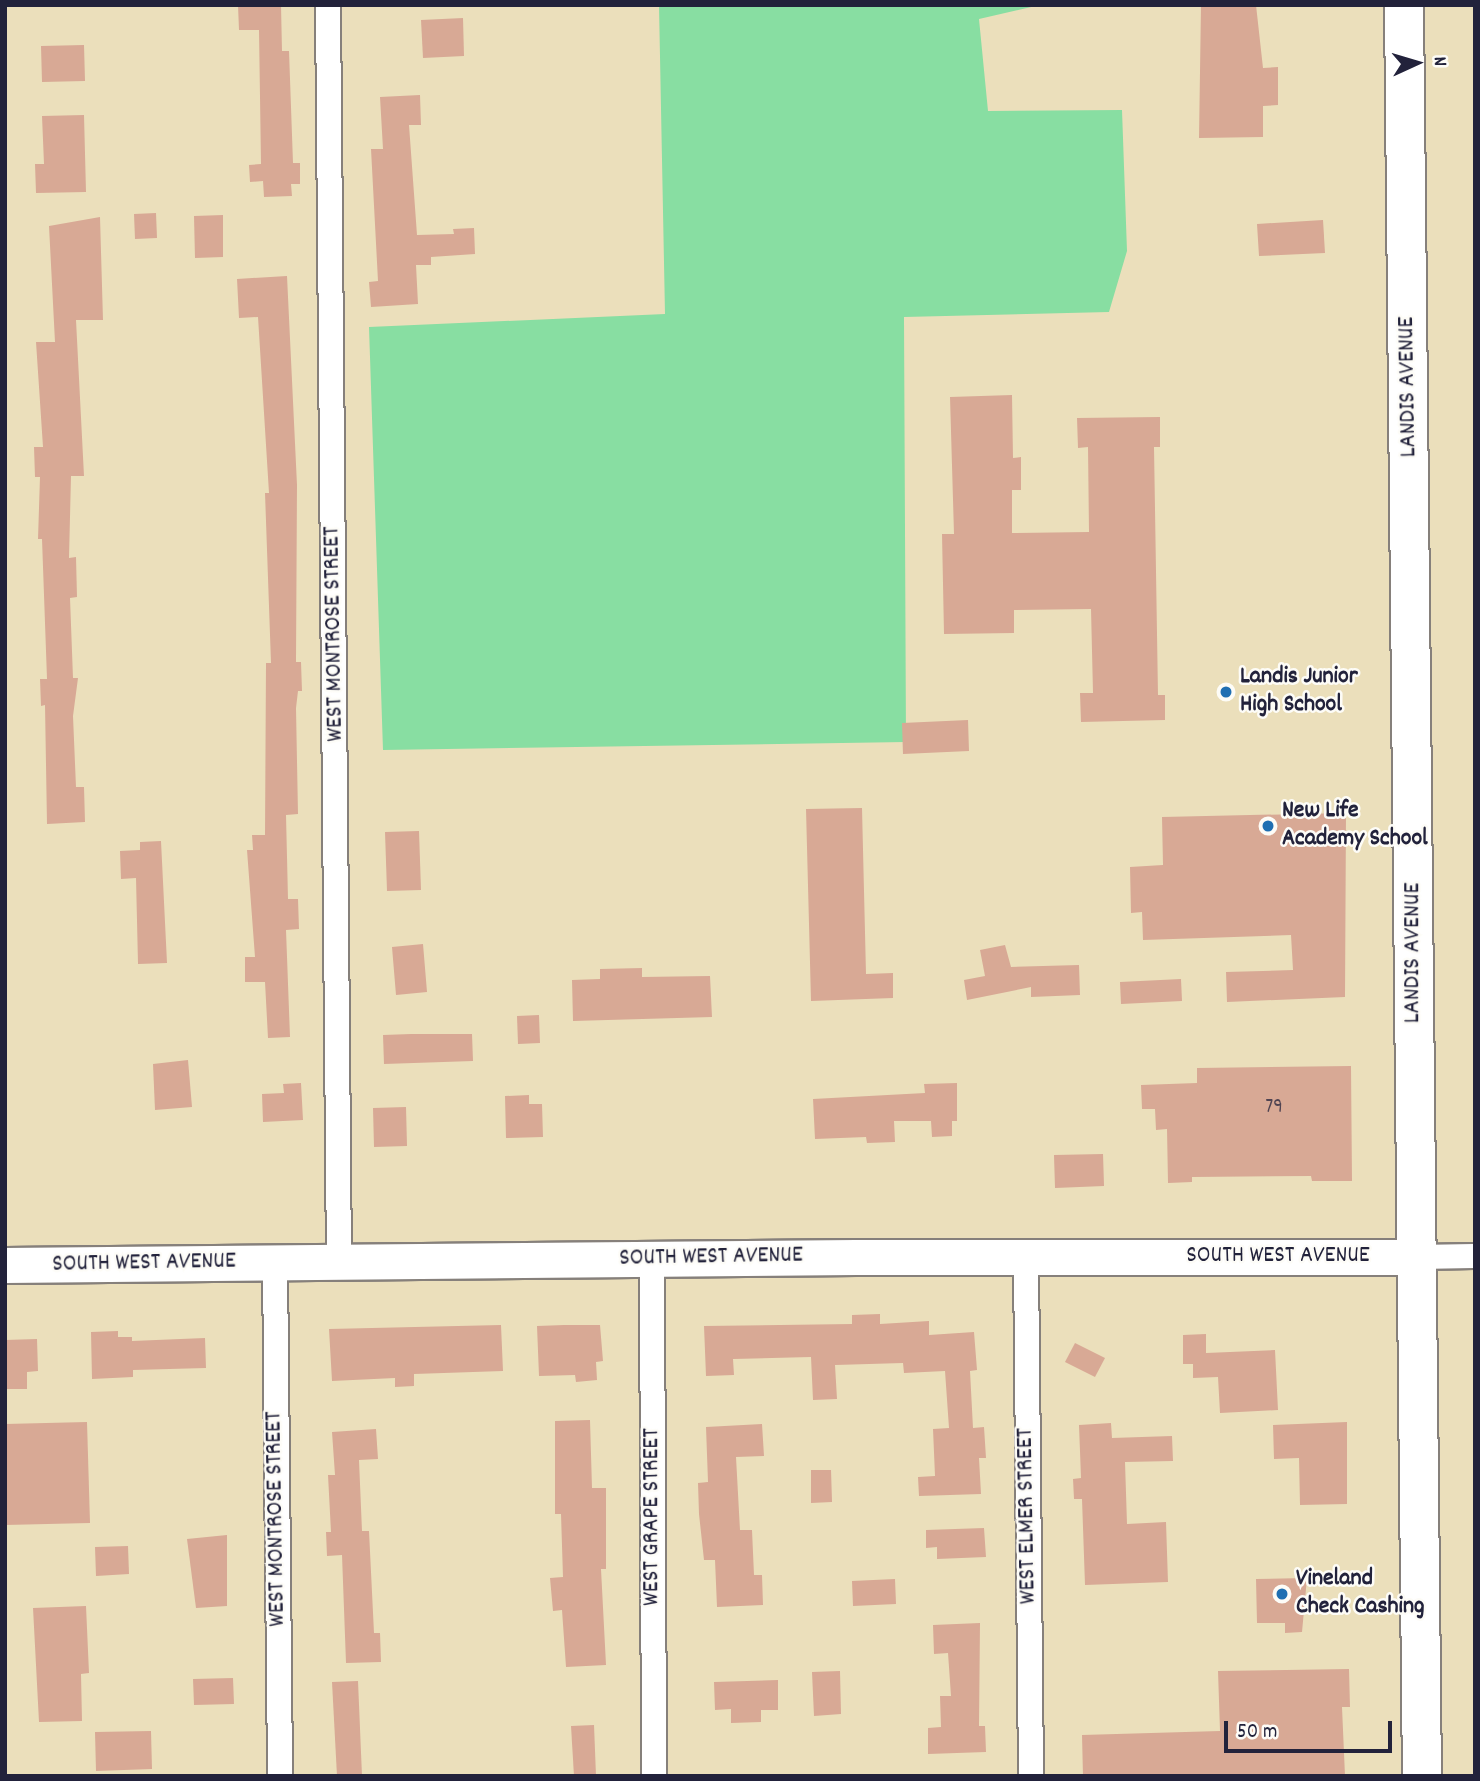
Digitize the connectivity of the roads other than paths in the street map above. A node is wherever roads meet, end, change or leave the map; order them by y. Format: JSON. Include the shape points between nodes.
{"nodes":[{"id":1,"x":328,"y":5,"type":"edge"},
{"id":2,"x":1404,"y":5,"type":"edge"},
{"id":3,"x":1475,"y":1256,"type":"edge"},
{"id":4,"x":1026,"y":1257,"type":"junction"},
{"id":5,"x":1417,"y":1257,"type":"junction"},
{"id":6,"x":652,"y":1259,"type":"junction"},
{"id":7,"x":275,"y":1262,"type":"junction"},
{"id":8,"x":339,"y":1262,"type":"junction"},
{"id":9,"x":5,"y":1265,"type":"edge"},
{"id":10,"x":280,"y":1776,"type":"edge"},
{"id":11,"x":654,"y":1776,"type":"edge"},
{"id":12,"x":1031,"y":1776,"type":"edge"},
{"id":13,"x":1422,"y":1776,"type":"edge"}],
"edges":[{"from":1,"to":8,"type":"street","name":"WEST MONTROSE STREET"},
{"from":2,"to":5,"type":"main road","name":"LANDIS AVENUE"},
{"from":3,"to":5,"type":"street"},
{"from":4,"to":5,"type":"street","name":"SOUTH WEST AVENUE"},
{"from":4,"to":6,"type":"street","name":"SOUTH WEST AVENUE"},
{"from":4,"to":12,"type":"street","name":"WEST ELMER STREET"},
{"from":5,"to":13,"type":"main road","name":"LANDIS AVENUE"},
{"from":6,"to":8,"type":"street","name":"SOUTH WEST AVENUE"},
{"from":6,"to":11,"type":"street","name":"WEST GRAPE STREET"},
{"from":7,"to":8,"type":"street","name":"SOUTH WEST AVENUE"},
{"from":7,"to":9,"type":"street","name":"SOUTH WEST AVENUE"},
{"from":7,"to":10,"type":"street","name":"WEST MONTROSE STREET"}]}
